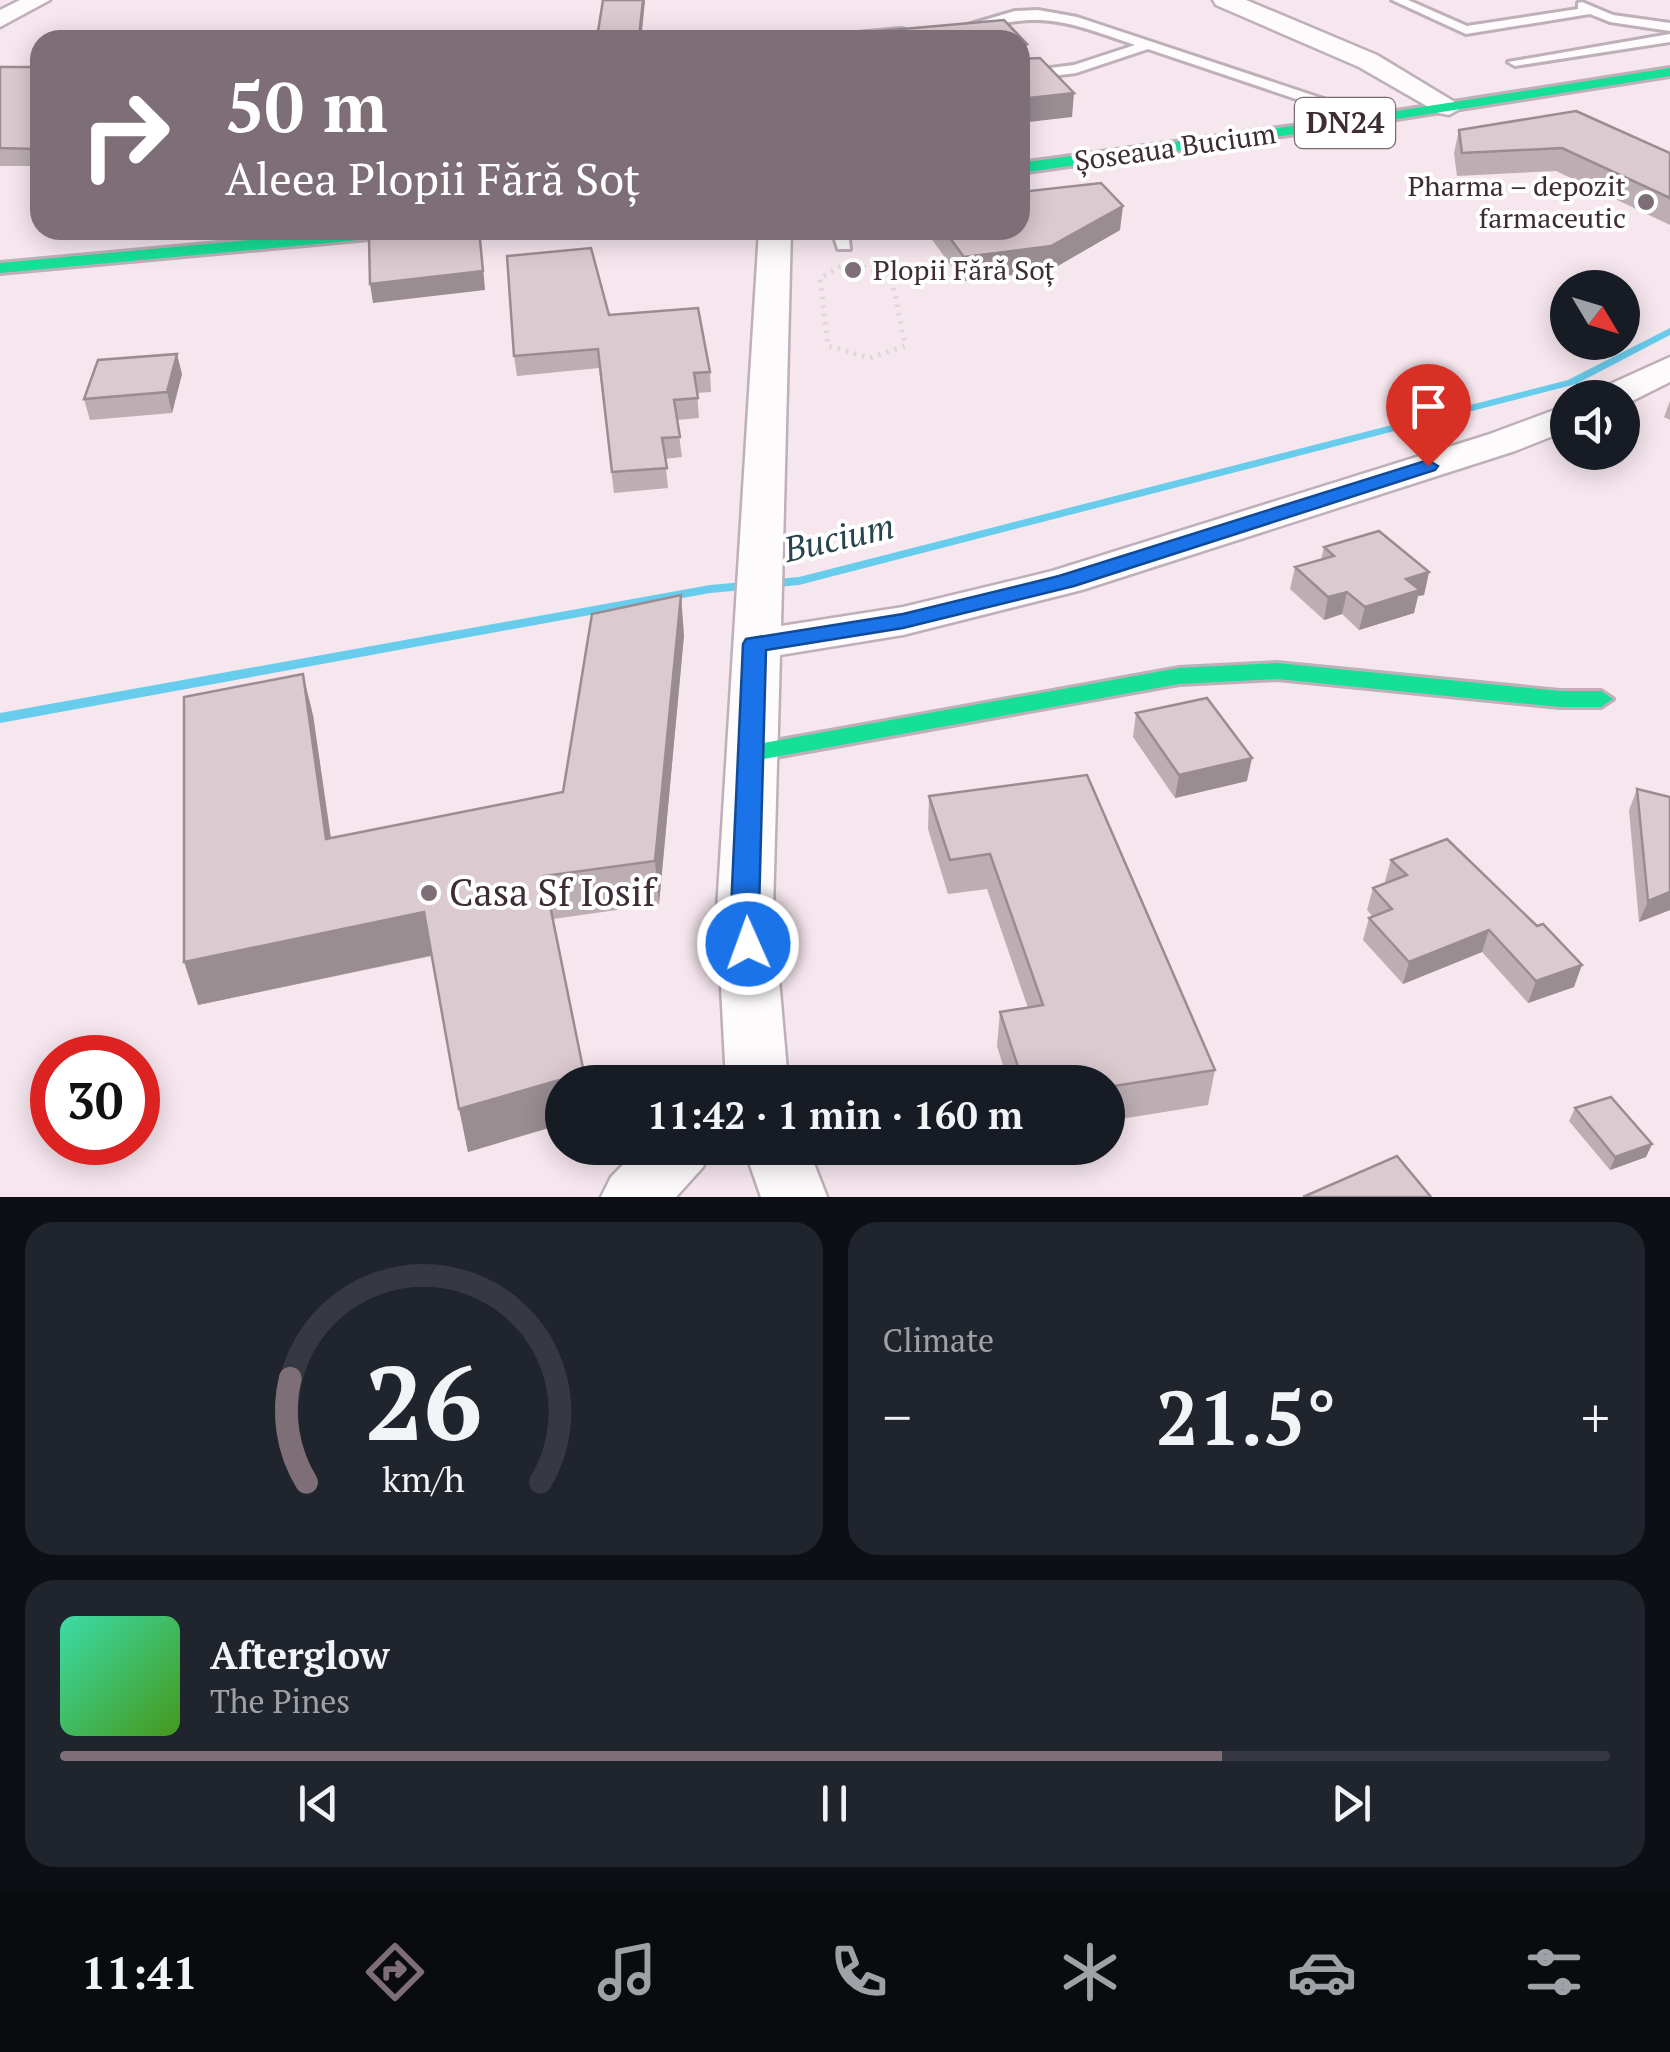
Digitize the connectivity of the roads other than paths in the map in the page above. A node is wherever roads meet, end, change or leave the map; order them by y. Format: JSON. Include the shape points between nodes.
{"nodes":[{"id":1,"x":38,"y":0,"type":"edge"},
{"id":2,"x":1225,"y":0,"type":"edge"},
{"id":3,"x":1398,"y":0,"type":"edge"},
{"id":4,"x":1568,"y":0,"type":"edge"},
{"id":5,"x":1592,"y":10,"type":"junction"},
{"id":6,"x":0,"y":20,"type":"edge"},
{"id":7,"x":1670,"y":27,"type":"edge"},
{"id":8,"x":942,"y":30,"type":"edge"},
{"id":9,"x":1670,"y":38,"type":"edge"},
{"id":10,"x":1148,"y":45,"type":"junction"},
{"id":11,"x":1670,"y":60,"type":"edge"},
{"id":12,"x":1515,"y":62,"type":"dead end"},
{"id":13,"x":1670,"y":72,"type":"edge"},
{"id":14,"x":1030,"y":75,"type":"edge"},
{"id":15,"x":1441,"y":102,"type":"junction"},
{"id":16,"x":1344,"y":117,"type":"junction"},
{"id":17,"x":1030,"y":153,"type":"edge"},
{"id":18,"x":1030,"y":166,"type":"edge"},
{"id":19,"x":186,"y":240,"type":"edge"},
{"id":20,"x":224,"y":240,"type":"edge"},
{"id":21,"x":774,"y":240,"type":"edge"},
{"id":22,"x":0,"y":253,"type":"edge"},
{"id":23,"x":0,"y":268,"type":"edge"},
{"id":24,"x":1670,"y":368,"type":"edge"},
{"id":25,"x":1640,"y":383,"type":"edge"},
{"id":26,"x":1550,"y":423,"type":"edge"},
{"id":27,"x":756,"y":605,"type":"junction"},
{"id":28,"x":1601,"y":699,"type":"dead end"},
{"id":29,"x":753,"y":754,"type":"junction"},
{"id":30,"x":756,"y":1065,"type":"edge"},
{"id":31,"x":664,"y":1165,"type":"edge"},
{"id":32,"x":782,"y":1165,"type":"edge"},
{"id":33,"x":634,"y":1197,"type":"edge"},
{"id":34,"x":794,"y":1197,"type":"edge"}],
"edges":[{"from":1,"to":6,"type":"street"},
{"from":2,"to":15,"type":"street","via":[[1352,54]]},
{"from":3,"to":5,"type":"lane","via":[[1466,30]]},
{"from":4,"to":5,"type":"lane"},
{"from":5,"to":7,"type":"lane"},
{"from":8,"to":10,"type":"lane","via":[[1038,14]]},
{"from":9,"to":12,"type":"lane"},
{"from":10,"to":14,"type":"lane","via":[[1076,69]]},
{"from":10,"to":16,"type":"lane"},
{"from":11,"to":15,"type":"main road","name":"Șoseaua Bucium","number":"DN24"},
{"from":13,"to":15,"type":"main road","name":"Șoseaua Bucium","number":"DN24"},
{"from":15,"to":16,"type":"main road","name":"Șoseaua Bucium","number":"DN24"},
{"from":16,"to":17,"type":"main road","name":"Șoseaua Bucium","number":"DN24"},
{"from":16,"to":18,"type":"main road","name":"Șoseaua Bucium","number":"DN24"},
{"from":19,"to":22,"type":"main road"},
{"from":20,"to":23,"type":"main road"},
{"from":21,"to":27,"type":"street"},
{"from":24,"to":25,"type":"street"},
{"from":26,"to":27,"type":"street","via":[[1066,581],[903,621]]},
{"from":27,"to":29,"type":"street"},
{"from":28,"to":29,"type":"main road","via":[[1278,671],[1179,676]]},
{"from":29,"to":30,"type":"street","via":[[745,910]]},
{"from":31,"to":33,"type":"street"},
{"from":32,"to":34,"type":"street"}]}
